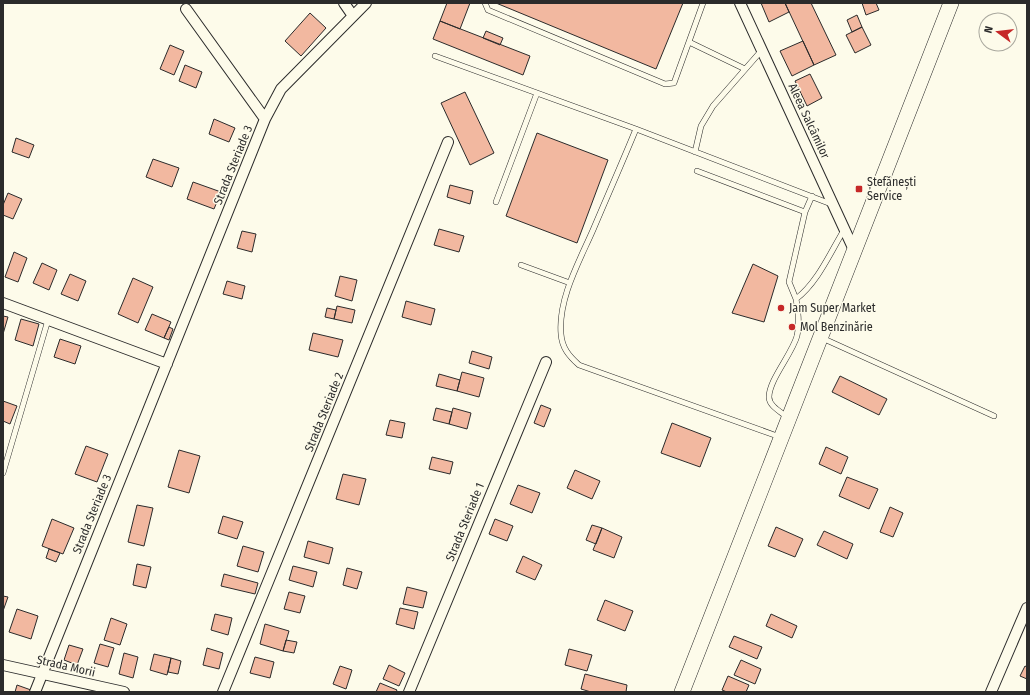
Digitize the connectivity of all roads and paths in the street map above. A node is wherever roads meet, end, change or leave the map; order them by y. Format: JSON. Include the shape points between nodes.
{"nodes":[{"id":1,"x":344,"y":3,"type":"edge"},
{"id":2,"x":366,"y":3,"type":"edge"},
{"id":3,"x":485,"y":3,"type":"edge"},
{"id":4,"x":703,"y":3,"type":"edge"},
{"id":5,"x":740,"y":3,"type":"edge"},
{"id":6,"x":951,"y":3,"type":"edge"},
{"id":7,"x":186,"y":9,"type":"dead end"},
{"id":8,"x":353,"y":16,"type":"junction"},
{"id":9,"x":689,"y":42,"type":"junction"},
{"id":10,"x":762,"y":50,"type":"junction"},
{"id":11,"x":435,"y":56,"type":"dead end"},
{"id":12,"x":746,"y":69,"type":"junction"},
{"id":13,"x":537,"y":93,"type":"junction"},
{"id":14,"x":265,"y":119,"type":"junction"},
{"id":15,"x":636,"y":129,"type":"junction"},
{"id":16,"x":448,"y":142,"type":"dead end"},
{"id":17,"x":695,"y":152,"type":"junction"},
{"id":18,"x":697,"y":171,"type":"dead end"},
{"id":19,"x":812,"y":196,"type":"junction"},
{"id":20,"x":496,"y":202,"type":"dead end"},
{"id":21,"x":834,"y":205,"type":"junction"},
{"id":22,"x":805,"y":212,"type":"junction"},
{"id":23,"x":844,"y":229,"type":"junction"},
{"id":24,"x":854,"y":250,"type":"junction"},
{"id":25,"x":521,"y":265,"type":"dead end"},
{"id":26,"x":570,"y":283,"type":"junction"},
{"id":27,"x":796,"y":299,"type":"junction"},
{"id":28,"x":3,"y":303,"type":"edge"},
{"id":29,"x":48,"y":320,"type":"junction"},
{"id":30,"x":820,"y":337,"type":"junction"},
{"id":31,"x":546,"y":362,"type":"dead end"},
{"id":32,"x":167,"y":364,"type":"junction"},
{"id":33,"x":994,"y":416,"type":"dead end"},
{"id":34,"x":788,"y":418,"type":"junction"},
{"id":35,"x":780,"y":437,"type":"junction"},
{"id":36,"x":3,"y":473,"type":"edge"},
{"id":37,"x":1027,"y":608,"type":"edge"},
{"id":38,"x":3,"y":665,"type":"edge"},
{"id":39,"x":42,"y":674,"type":"junction"},
{"id":40,"x":36,"y":692,"type":"edge"},
{"id":41,"x":124,"y":692,"type":"edge"},
{"id":42,"x":223,"y":692,"type":"edge"},
{"id":43,"x":409,"y":692,"type":"edge"},
{"id":44,"x":682,"y":692,"type":"edge"},
{"id":45,"x":990,"y":692,"type":"edge"}],
"edges":[{"from":1,"to":8,"type":"street"},
{"from":2,"to":8,"type":"street","name":"Strada Steriade 3"},
{"from":3,"to":9,"type":"lane","via":[[488,10],[665,84],[674,83]]},
{"from":4,"to":9,"type":"lane"},
{"from":5,"to":10,"type":"street","name":"Aleea Salcâmilor"},
{"from":6,"to":24,"type":"main road"},
{"from":7,"to":14,"type":"street"},
{"from":8,"to":14,"type":"street","name":"Strada Steriade 3","via":[[281,89]]},
{"from":9,"to":12,"type":"lane"},
{"from":10,"to":12,"type":"lane"},
{"from":10,"to":21,"type":"street","name":"Aleea Salcâmilor"},
{"from":11,"to":13,"type":"lane"},
{"from":12,"to":17,"type":"lane","via":[[713,106],[702,126]]},
{"from":13,"to":15,"type":"lane"},
{"from":13,"to":20,"type":"lane"},
{"from":14,"to":32,"type":"street","name":"Strada Steriade 3"},
{"from":15,"to":17,"type":"lane"},
{"from":15,"to":26,"type":"lane"},
{"from":16,"to":42,"type":"street","name":"Strada Steriade 2"},
{"from":17,"to":19,"type":"lane"},
{"from":18,"to":22,"type":"lane"},
{"from":19,"to":21,"type":"lane"},
{"from":19,"to":22,"type":"lane"},
{"from":21,"to":23,"type":"street","name":"Aleea Salcâmilor"},
{"from":22,"to":27,"type":"lane","via":[[789,282]]},
{"from":23,"to":24,"type":"street","name":"Aleea Salcâmilor"},
{"from":23,"to":27,"type":"lane","via":[[814,280]]},
{"from":24,"to":30,"type":"main road"},
{"from":25,"to":26,"type":"lane"},
{"from":26,"to":35,"type":"lane","via":[[562,312],[560,335],[570,357],[579,365]]},
{"from":27,"to":34,"type":"lane","via":[[797,335],[771,386],[769,399],[773,406]]},
{"from":28,"to":29,"type":"street"},
{"from":29,"to":32,"type":"street"},
{"from":29,"to":36,"type":"lane"},
{"from":30,"to":33,"type":"lane"},
{"from":30,"to":34,"type":"main road"},
{"from":31,"to":43,"type":"street","name":"Strada Steriade 1"},
{"from":32,"to":39,"type":"street","name":"Strada Steriade 3"},
{"from":34,"to":35,"type":"main road"},
{"from":35,"to":44,"type":"main road"},
{"from":37,"to":45,"type":"street"},
{"from":38,"to":39,"type":"street","name":"Strada Morii"},
{"from":39,"to":40,"type":"street","name":"Strada Steriade 3"},
{"from":39,"to":41,"type":"street","name":"Strada Morii"}]}
